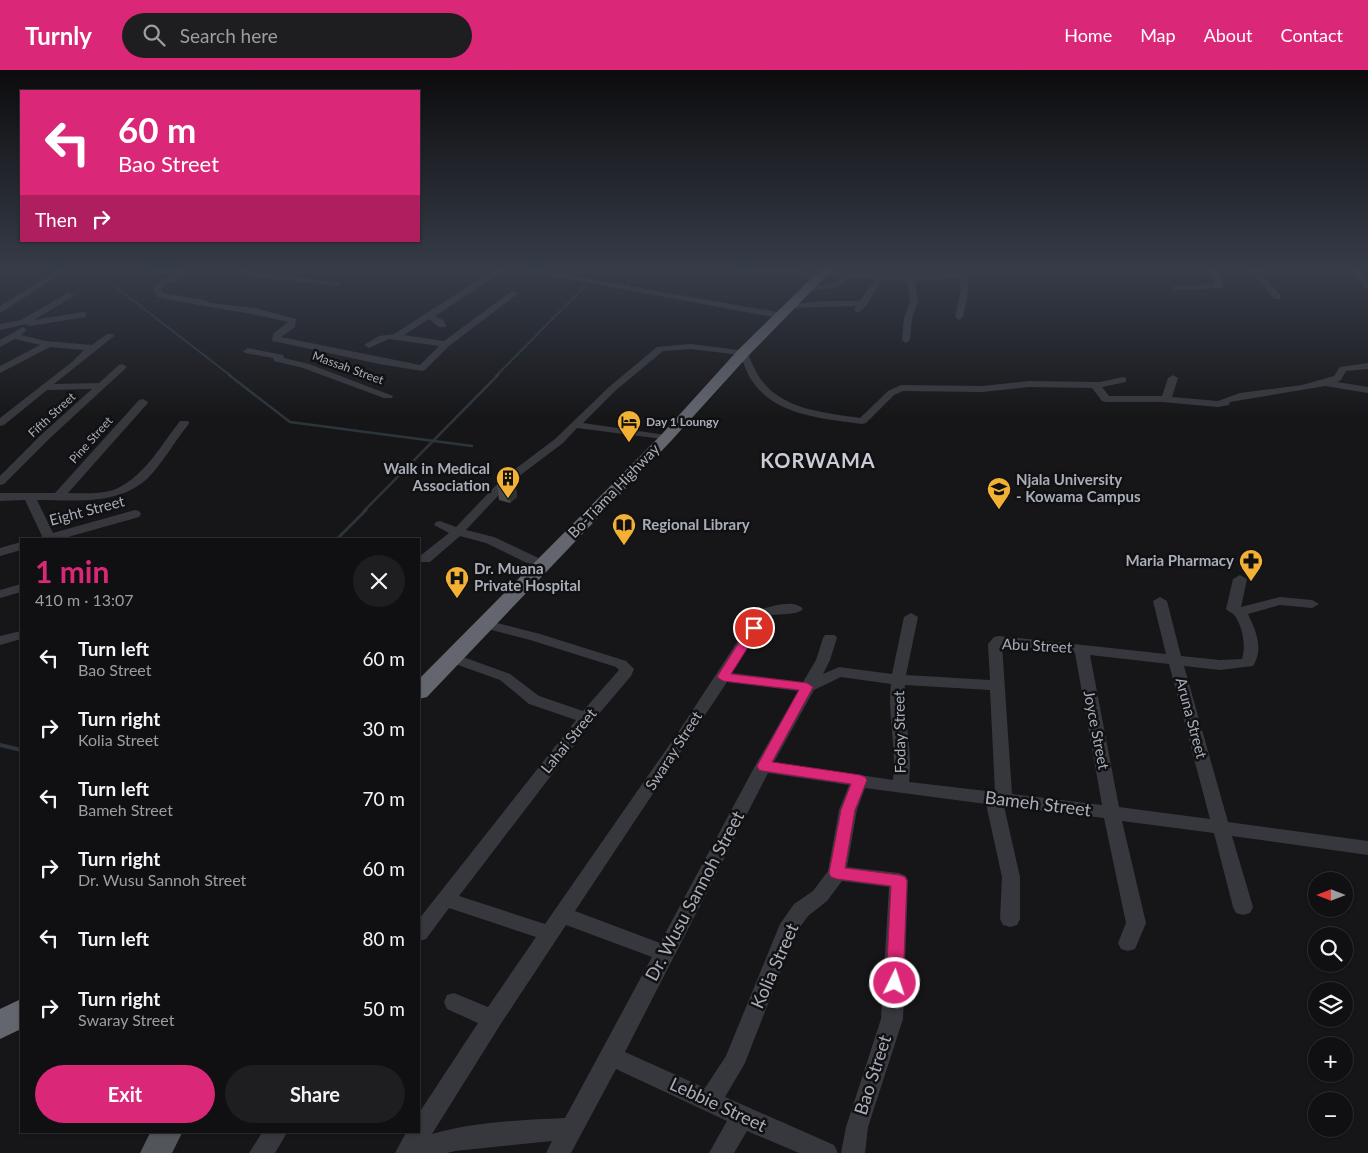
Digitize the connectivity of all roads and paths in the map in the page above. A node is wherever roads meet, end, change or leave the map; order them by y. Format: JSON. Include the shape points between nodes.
{"nodes":[{"id":1,"x":30,"y":319,"type":"edge"},
{"id":2,"x":53,"y":319,"type":"edge"},
{"id":3,"x":284,"y":319,"type":"edge"},
{"id":4,"x":425,"y":319,"type":"edge"},
{"id":5,"x":435,"y":319,"type":"edge"},
{"id":6,"x":480,"y":319,"type":"edge"},
{"id":7,"x":779,"y":319,"type":"edge"},
{"id":8,"x":908,"y":319,"type":"edge"},
{"id":9,"x":24,"y":322,"type":"junction"},
{"id":10,"x":444,"y":322,"type":"dead end"},
{"id":11,"x":12,"y":326,"type":"junction"},
{"id":12,"x":0,"y":327,"type":"edge"},
{"id":13,"x":16,"y":336,"type":"junction"},
{"id":14,"x":110,"y":336,"type":"dead end"},
{"id":15,"x":396,"y":337,"type":"junction"},
{"id":16,"x":906,"y":340,"type":"dead end"},
{"id":17,"x":0,"y":344,"type":"edge"},
{"id":18,"x":49,"y":344,"type":"junction"},
{"id":19,"x":369,"y":344,"type":"dead end"},
{"id":20,"x":446,"y":344,"type":"junction"},
{"id":21,"x":94,"y":348,"type":"junction"},
{"id":22,"x":248,"y":351,"type":"dead end"},
{"id":23,"x":332,"y":351,"type":"junction"},
{"id":24,"x":743,"y":353,"type":"junction"},
{"id":25,"x":306,"y":366,"type":"junction"},
{"id":26,"x":1368,"y":366,"type":"edge"},
{"id":27,"x":122,"y":367,"type":"dead end"},
{"id":28,"x":0,"y":370,"type":"edge"},
{"id":29,"x":1173,"y":378,"type":"dead end"},
{"id":30,"x":1123,"y":380,"type":"dead end"},
{"id":31,"x":1325,"y":383,"type":"junction"},
{"id":32,"x":1094,"y":385,"type":"junction"},
{"id":33,"x":102,"y":386,"type":"junction"},
{"id":34,"x":45,"y":387,"type":"junction"},
{"id":35,"x":1368,"y":390,"type":"edge"},
{"id":36,"x":388,"y":396,"type":"dead end"},
{"id":37,"x":1166,"y":399,"type":"junction"},
{"id":38,"x":143,"y":402,"type":"dead end"},
{"id":39,"x":0,"y":423,"type":"edge"},
{"id":40,"x":184,"y":423,"type":"dead end"},
{"id":41,"x":575,"y":424,"type":"junction"},
{"id":42,"x":666,"y":438,"type":"junction"},
{"id":43,"x":0,"y":482,"type":"edge"},
{"id":44,"x":29,"y":496,"type":"junction"},
{"id":45,"x":59,"y":496,"type":"junction"},
{"id":46,"x":0,"y":497,"type":"edge"},
{"id":47,"x":136,"y":514,"type":"dead end"},
{"id":48,"x":440,"y":525,"type":"dead end"},
{"id":49,"x":458,"y":532,"type":"junction"},
{"id":50,"x":48,"y":538,"type":"edge"},
{"id":51,"x":20,"y":546,"type":"edge"},
{"id":52,"x":0,"y":552,"type":"edge"},
{"id":53,"x":425,"y":559,"type":"dead end"},
{"id":54,"x":542,"y":565,"type":"junction"},
{"id":55,"x":1240,"y":579,"type":"dead end"},
{"id":56,"x":20,"y":588,"type":"edge"},
{"id":57,"x":0,"y":594,"type":"edge"},
{"id":58,"x":1160,"y":601,"type":"dead end"},
{"id":59,"x":1312,"y":604,"type":"dead end"},
{"id":60,"x":796,"y":610,"type":"dead end"},
{"id":61,"x":1237,"y":610,"type":"junction"},
{"id":62,"x":912,"y":618,"type":"dead end"},
{"id":63,"x":485,"y":624,"type":"junction"},
{"id":64,"x":20,"y":635,"type":"edge"},
{"id":65,"x":830,"y":638,"type":"dead end"},
{"id":66,"x":0,"y":641,"type":"edge"},
{"id":67,"x":1081,"y":648,"type":"junction"},
{"id":68,"x":452,"y":658,"type":"junction"},
{"id":69,"x":1175,"y":660,"type":"junction"},
{"id":70,"x":723,"y":677,"type":"junction"},
{"id":71,"x":900,"y":680,"type":"junction"},
{"id":72,"x":997,"y":686,"type":"junction"},
{"id":73,"x":807,"y":687,"type":"junction"},
{"id":74,"x":420,"y":691,"type":"edge"},
{"id":75,"x":586,"y":718,"type":"junction"},
{"id":76,"x":763,"y":766,"type":"junction"},
{"id":77,"x":860,"y":780,"type":"junction"},
{"id":78,"x":900,"y":787,"type":"junction"},
{"id":79,"x":999,"y":799,"type":"junction"},
{"id":80,"x":1112,"y":813,"type":"junction"},
{"id":81,"x":1220,"y":828,"type":"junction"},
{"id":82,"x":1368,"y":848,"type":"edge"},
{"id":83,"x":837,"y":873,"type":"junction"},
{"id":84,"x":445,"y":899,"type":"junction"},
{"id":85,"x":1243,"y":908,"type":"dead end"},
{"id":86,"x":563,"y":915,"type":"junction"},
{"id":87,"x":1010,"y":919,"type":"dead end"},
{"id":88,"x":420,"y":932,"type":"edge"},
{"id":89,"x":549,"y":933,"type":"junction"},
{"id":90,"x":1128,"y":943,"type":"dead end"},
{"id":91,"x":665,"y":954,"type":"junction"},
{"id":92,"x":454,"y":1002,"type":"dead end"},
{"id":93,"x":20,"y":1014,"type":"edge"},
{"id":94,"x":492,"y":1019,"type":"junction"},
{"id":95,"x":0,"y":1025,"type":"edge"},
{"id":96,"x":611,"y":1056,"type":"junction"},
{"id":97,"x":710,"y":1101,"type":"junction"},
{"id":98,"x":742,"y":1117,"type":"junction"},
{"id":99,"x":571,"y":1130,"type":"junction"},
{"id":100,"x":167,"y":1133,"type":"edge"},
{"id":101,"x":275,"y":1133,"type":"edge"},
{"id":102,"x":155,"y":1153,"type":"edge"},
{"id":103,"x":261,"y":1153,"type":"edge"},
{"id":104,"x":408,"y":1153,"type":"edge"},
{"id":105,"x":558,"y":1153,"type":"edge"},
{"id":106,"x":721,"y":1153,"type":"edge"},
{"id":107,"x":826,"y":1153,"type":"edge"},
{"id":108,"x":852,"y":1153,"type":"edge"}],
"edges":[{"from":1,"to":9,"type":"street"},
{"from":2,"to":9,"type":"street"},
{"from":3,"to":23,"type":"street","via":[[293,321],[292,325],[276,339]]},
{"from":4,"to":15,"type":"street"},
{"from":5,"to":10,"type":"street"},
{"from":6,"to":20,"type":"street"},
{"from":7,"to":24,"type":"highway","name":"Bo-Tiama Highway"},
{"from":8,"to":16,"type":"street"},
{"from":9,"to":11,"type":"street"},
{"from":11,"to":12,"type":"street"},
{"from":11,"to":13,"type":"street","via":[[24,329]]},
{"from":13,"to":17,"type":"street"},
{"from":13,"to":18,"type":"street"},
{"from":14,"to":21,"type":"street"},
{"from":15,"to":19,"type":"street","via":[[382,338]]},
{"from":15,"to":20,"type":"street"},
{"from":18,"to":21,"type":"street"},
{"from":18,"to":28,"type":"street"},
{"from":20,"to":23,"type":"street","via":[[422,368]]},
{"from":21,"to":34,"type":"street"},
{"from":22,"to":25,"type":"street","name":"Massah Street"},
{"from":23,"to":25,"type":"street"},
{"from":24,"to":32,"type":"street","via":[[759,384],[769,395],[813,413],[862,421],[891,392],[901,388]]},
{"from":24,"to":41,"type":"street","via":[[692,347],[660,349]]},
{"from":24,"to":42,"type":"highway","name":"Bo-Tiama Highway"},
{"from":25,"to":36,"type":"street","name":"Massah Street"},
{"from":26,"to":31,"type":"street","via":[[1343,369],[1338,378]]},
{"from":27,"to":33,"type":"street","name":"Fifth Street"},
{"from":29,"to":37,"type":"street"},
{"from":30,"to":32,"type":"street"},
{"from":31,"to":35,"type":"street"},
{"from":31,"to":37,"type":"street","via":[[1250,393],[1218,404]]},
{"from":32,"to":37,"type":"street","via":[[1106,399]]},
{"from":33,"to":34,"type":"street"},
{"from":33,"to":43,"type":"street","name":"Fifth Street"},
{"from":34,"to":39,"type":"street"},
{"from":38,"to":45,"type":"street","name":"Pine Street"},
{"from":40,"to":45,"type":"street","via":[[144,474],[121,491],[98,496]]},
{"from":41,"to":42,"type":"street"},
{"from":41,"to":49,"type":"street","via":[[560,441],[506,481]]},
{"from":42,"to":54,"type":"highway","name":"Bo-Tiama Highway"},
{"from":44,"to":45,"type":"street"},
{"from":44,"to":46,"type":"street"},
{"from":44,"to":50,"type":"street"},
{"from":47,"to":50,"type":"street","name":"Eight Street"},
{"from":48,"to":49,"type":"street"},
{"from":49,"to":53,"type":"street"},
{"from":49,"to":54,"type":"street","via":[[490,540]]},
{"from":51,"to":52,"type":"street"},
{"from":54,"to":63,"type":"highway","name":"Bo-Tiama Highway"},
{"from":55,"to":61,"type":"street"},
{"from":56,"to":57,"type":"street"},
{"from":58,"to":69,"type":"street"},
{"from":59,"to":61,"type":"street","via":[[1280,601]]},
{"from":60,"to":70,"type":"street","name":"Swaray Street","via":[[778,609],[763,613]]},
{"from":61,"to":69,"type":"street","name":"Aruna Street","via":[[1250,633],[1252,655],[1248,663],[1220,665]]},
{"from":62,"to":71,"type":"street","name":"Foday Street","via":[[906,634]]},
{"from":63,"to":68,"type":"highway","name":"Bo-Tiama Highway"},
{"from":63,"to":75,"type":"street","name":"Lahai Street","via":[[536,637],[625,667],[626,673]]},
{"from":64,"to":66,"type":"street"},
{"from":65,"to":73,"type":"street","name":"Dr. Wusu Sannoh Street","via":[[823,660]]},
{"from":67,"to":69,"type":"street","name":"Abu Street"},
{"from":67,"to":72,"type":"street","name":"Abu Street","via":[[999,640],[995,644]]},
{"from":67,"to":80,"type":"street","name":"Joyce Street"},
{"from":68,"to":74,"type":"highway","name":"Bo-Tiama Highway"},
{"from":68,"to":75,"type":"street","via":[[505,678],[534,700]]},
{"from":69,"to":81,"type":"street","name":"Aruna Street"},
{"from":70,"to":73,"type":"street"},
{"from":70,"to":86,"type":"street","name":"Swaray Street"},
{"from":71,"to":72,"type":"street"},
{"from":71,"to":73,"type":"street","via":[[839,672]]},
{"from":71,"to":78,"type":"street","name":"Foday Street","via":[[897,698],[903,769]]},
{"from":72,"to":79,"type":"street","name":"Abu Street"},
{"from":73,"to":76,"type":"street","name":"Dr. Wusu Sannoh Street"},
{"from":75,"to":84,"type":"street","name":"Lahai Street"},
{"from":76,"to":77,"type":"street","name":"Bameh Street"},
{"from":76,"to":91,"type":"street","name":"Dr. Wusu Sannoh Street"},
{"from":77,"to":78,"type":"street","name":"Bameh Street"},
{"from":77,"to":83,"type":"street","name":"Kolia Street","via":[[848,810]]},
{"from":78,"to":79,"type":"street","name":"Bameh Street"},
{"from":79,"to":80,"type":"street","name":"Bameh Street"},
{"from":79,"to":87,"type":"street","name":"Abu Street","via":[[1011,877]]},
{"from":80,"to":81,"type":"street","name":"Bameh Street"},
{"from":80,"to":90,"type":"street","name":"Joyce Street","via":[[1136,923]]},
{"from":81,"to":82,"type":"street","name":"Bameh Street"},
{"from":81,"to":85,"type":"street","name":"Aruna Street"},
{"from":83,"to":97,"type":"street","name":"Kolia Street","via":[[820,896],[801,910],[787,930],[734,1063]]},
{"from":83,"to":108,"type":"street","name":"Bao Street","via":[[899,881],[892,1019],[857,1126]]},
{"from":84,"to":88,"type":"street","name":"Lahai Street"},
{"from":84,"to":89,"type":"street"},
{"from":86,"to":89,"type":"street","name":"Swaray Street"},
{"from":86,"to":91,"type":"street"},
{"from":89,"to":94,"type":"street"},
{"from":91,"to":96,"type":"street","name":"Dr. Wusu Sannoh Street"},
{"from":92,"to":94,"type":"street"},
{"from":93,"to":95,"type":"highway"},
{"from":94,"to":104,"type":"street"},
{"from":96,"to":97,"type":"street","name":"Lebbie Street"},
{"from":96,"to":99,"type":"street","name":"Dr. Wusu Sannoh Street"},
{"from":97,"to":98,"type":"street","name":"Lebbie Street"},
{"from":98,"to":106,"type":"street"},
{"from":98,"to":107,"type":"street","name":"Lebbie Street"},
{"from":99,"to":104,"type":"street","via":[[456,1139]]},
{"from":99,"to":105,"type":"street","name":"Dr. Wusu Sannoh Street"},
{"from":100,"to":102,"type":"main road"},
{"from":101,"to":103,"type":"street"}]}
